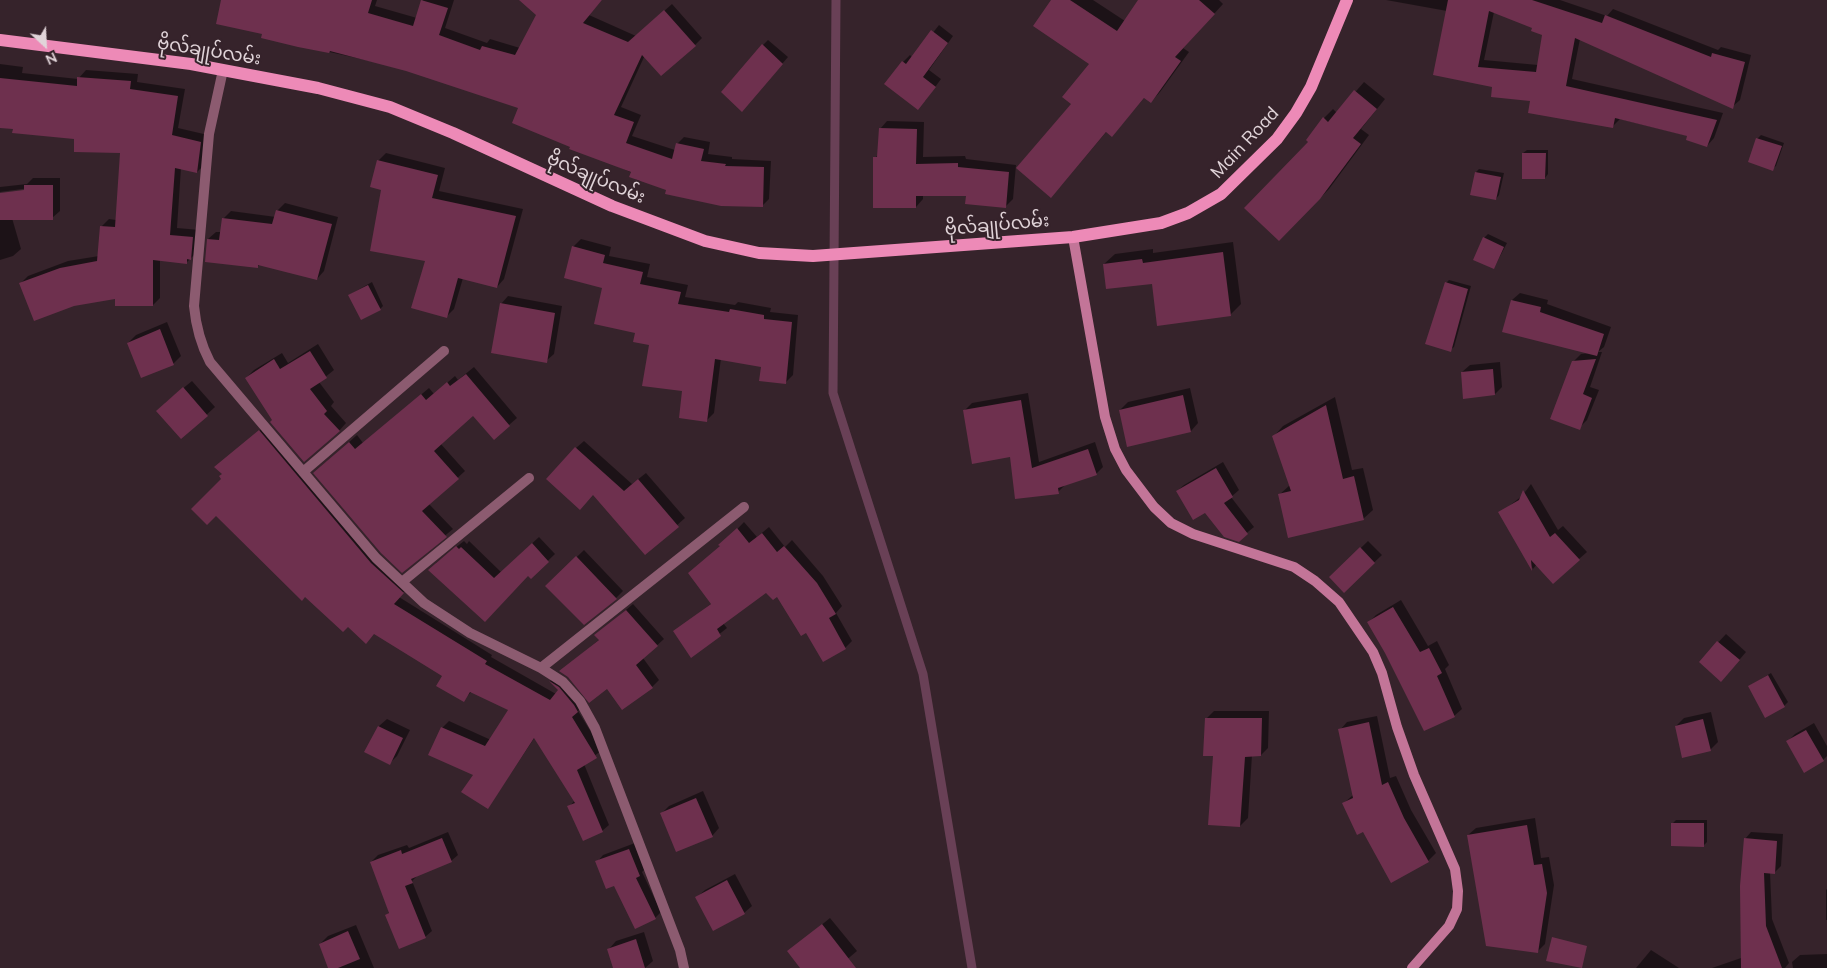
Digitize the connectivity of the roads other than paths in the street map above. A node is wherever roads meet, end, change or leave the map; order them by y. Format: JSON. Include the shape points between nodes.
{"nodes":[{"id":1,"x":1347,"y":0,"type":"edge"},
{"id":2,"x":0,"y":40,"type":"edge"},
{"id":3,"x":223,"y":70,"type":"junction"},
{"id":4,"x":1188,"y":213,"type":"joint"},
{"id":5,"x":1073,"y":236,"type":"junction"},
{"id":6,"x":444,"y":351,"type":"dead end"},
{"id":7,"x":303,"y":472,"type":"junction"},
{"id":8,"x":529,"y":478,"type":"dead end"},
{"id":9,"x":744,"y":507,"type":"dead end"},
{"id":10,"x":402,"y":582,"type":"junction"},
{"id":11,"x":541,"y":668,"type":"junction"},
{"id":12,"x":684,"y":968,"type":"edge"},
{"id":13,"x":1412,"y":968,"type":"edge"}],
"edges":[{"from":1,"to":4,"type":"main road","name":"Main Road","via":[[1311,86],[1277,139],[1228,188]]},
{"from":2,"to":3,"type":"main road","name":"ဗိုလ်‌ချုပ်‌လမ်း"},
{"from":3,"to":5,"type":"main road","name":"ဗိုလ်‌ချုပ်‌လမ်း","via":[[318,88],[390,107],[612,206],[706,241],[760,253],[813,256]]},
{"from":3,"to":7,"type":"street","via":[[209,134],[194,306],[196,328],[210,362]]},
{"from":4,"to":5,"type":"main road","name":"ဗိုလ်‌ချုပ်‌လမ်း","via":[[1161,223]]},
{"from":5,"to":13,"type":"street","via":[[1105,417],[1126,470],[1154,507],[1171,523],[1193,534],[1294,567],[1315,581],[1339,602],[1373,652],[1414,775],[1455,869],[1458,891],[1457,909],[1449,926]]},
{"from":6,"to":7,"type":"street"},
{"from":7,"to":10,"type":"street","via":[[376,558]]},
{"from":8,"to":10,"type":"street"},
{"from":9,"to":11,"type":"street"},
{"from":10,"to":11,"type":"street","via":[[424,603],[470,633]]},
{"from":11,"to":12,"type":"street","via":[[563,682],[580,701],[594,728],[680,950]]}]}
